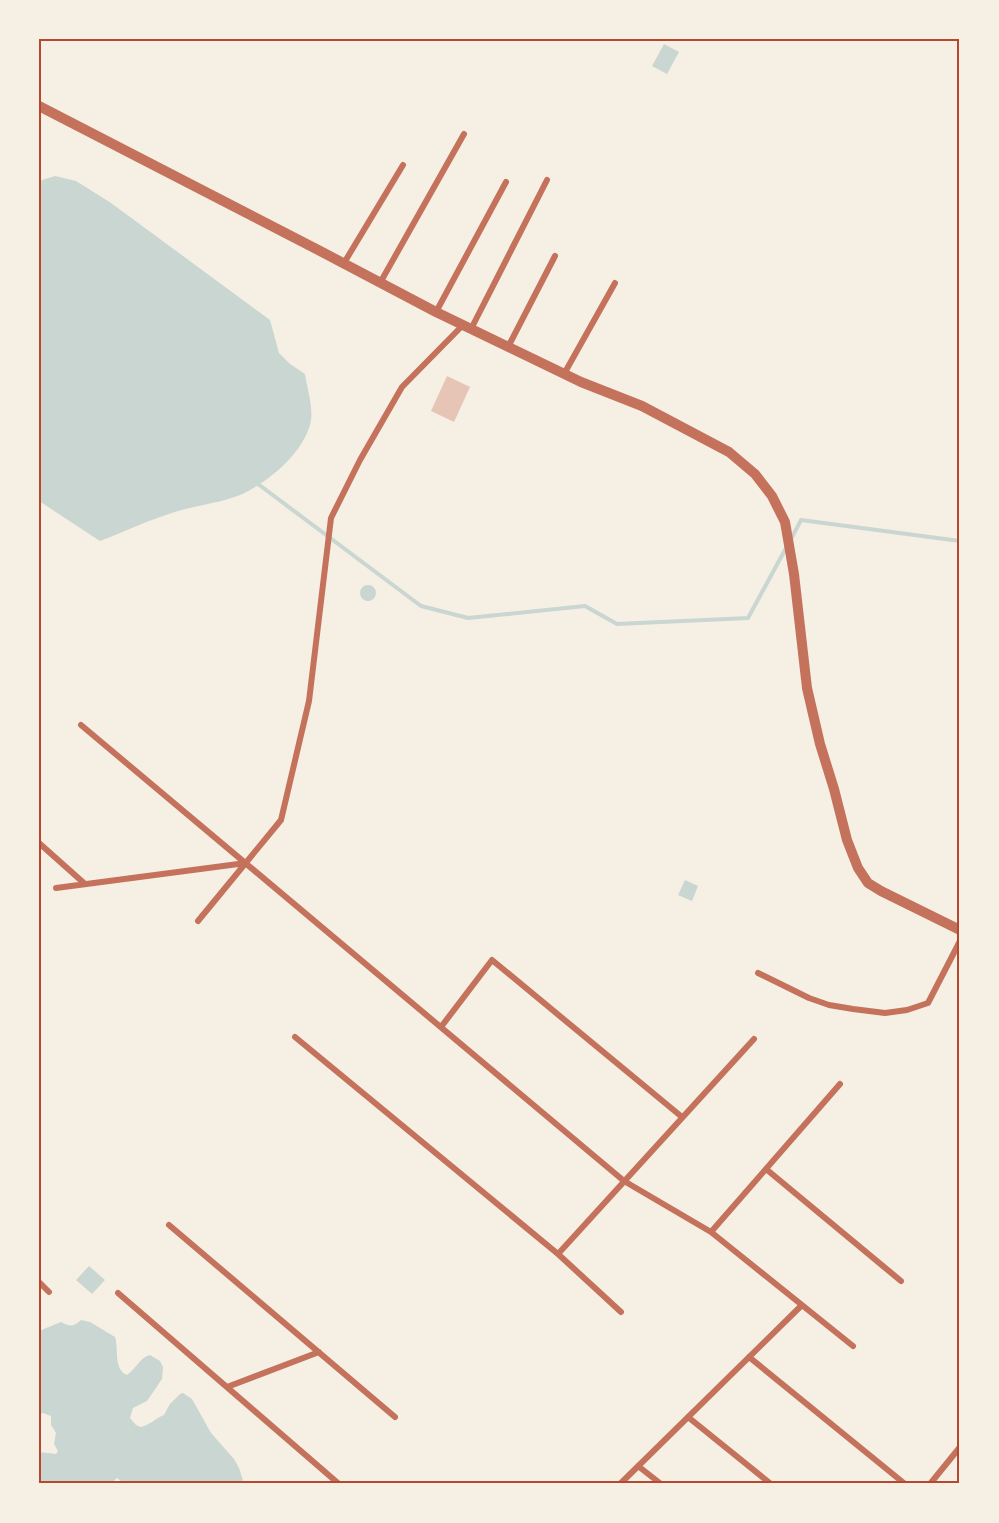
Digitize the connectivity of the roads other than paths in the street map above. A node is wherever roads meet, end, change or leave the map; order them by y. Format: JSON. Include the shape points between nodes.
{"nodes":[{"id":1,"x":39,"y":106,"type":"edge"},
{"id":2,"x":464,"y":134,"type":"dead end"},
{"id":3,"x":403,"y":165,"type":"dead end"},
{"id":4,"x":547,"y":180,"type":"dead end"},
{"id":5,"x":506,"y":182,"type":"dead end"},
{"id":6,"x":555,"y":256,"type":"dead end"},
{"id":7,"x":344,"y":263,"type":"junction"},
{"id":8,"x":380,"y":283,"type":"junction"},
{"id":9,"x":615,"y":283,"type":"dead end"},
{"id":10,"x":436,"y":312,"type":"junction"},
{"id":11,"x":467,"y":327,"type":"junction"},
{"id":12,"x":508,"y":347,"type":"junction"},
{"id":13,"x":564,"y":374,"type":"junction"},
{"id":14,"x":81,"y":725,"type":"dead end"},
{"id":15,"x":39,"y":843,"type":"edge"},
{"id":16,"x":246,"y":863,"type":"junction"},
{"id":17,"x":85,"y":884,"type":"junction"},
{"id":18,"x":56,"y":888,"type":"dead end"},
{"id":19,"x":198,"y":921,"type":"dead end"},
{"id":20,"x":960,"y":930,"type":"edge"},
{"id":21,"x":960,"y":941,"type":"edge"},
{"id":22,"x":758,"y":972,"type":"dead end"},
{"id":23,"x":441,"y":1027,"type":"junction"},
{"id":24,"x":295,"y":1037,"type":"dead end"},
{"id":25,"x":754,"y":1039,"type":"dead end"},
{"id":26,"x":840,"y":1084,"type":"dead end"},
{"id":27,"x":682,"y":1117,"type":"junction"},
{"id":28,"x":766,"y":1169,"type":"junction"},
{"id":29,"x":624,"y":1181,"type":"junction"},
{"id":30,"x":169,"y":1225,"type":"dead end"},
{"id":31,"x":711,"y":1232,"type":"junction"},
{"id":32,"x":558,"y":1254,"type":"junction"},
{"id":33,"x":901,"y":1281,"type":"dead end"},
{"id":34,"x":39,"y":1282,"type":"edge"},
{"id":35,"x":49,"y":1292,"type":"dead end"},
{"id":36,"x":118,"y":1293,"type":"dead end"},
{"id":37,"x":802,"y":1305,"type":"junction"},
{"id":38,"x":621,"y":1312,"type":"dead end"},
{"id":39,"x":852,"y":1346,"type":"dead end"},
{"id":40,"x":319,"y":1352,"type":"junction"},
{"id":41,"x":749,"y":1357,"type":"junction"},
{"id":42,"x":227,"y":1387,"type":"junction"},
{"id":43,"x":395,"y":1417,"type":"dead end"},
{"id":44,"x":688,"y":1417,"type":"junction"},
{"id":45,"x":960,"y":1447,"type":"edge"},
{"id":46,"x":638,"y":1466,"type":"junction"},
{"id":47,"x":339,"y":1484,"type":"edge"},
{"id":48,"x":620,"y":1484,"type":"edge"},
{"id":49,"x":661,"y":1484,"type":"edge"},
{"id":50,"x":771,"y":1484,"type":"edge"},
{"id":51,"x":905,"y":1484,"type":"edge"},
{"id":52,"x":930,"y":1484,"type":"edge"}],
"edges":[{"from":1,"to":7,"type":"street"},
{"from":2,"to":8,"type":"street"},
{"from":3,"to":7,"type":"street"},
{"from":4,"to":11,"type":"street"},
{"from":5,"to":10,"type":"street"},
{"from":6,"to":12,"type":"street"},
{"from":7,"to":8,"type":"street"},
{"from":8,"to":10,"type":"street"},
{"from":9,"to":13,"type":"street"},
{"from":10,"to":11,"type":"street"},
{"from":11,"to":12,"type":"street"},
{"from":11,"to":16,"type":"street","via":[[402,387],[331,518],[309,701],[281,820]]},
{"from":12,"to":13,"type":"street"},
{"from":13,"to":20,"type":"street","via":[[642,406],[729,452],[772,496],[785,522],[807,688],[858,868],[868,883],[881,891]]},
{"from":14,"to":16,"type":"street"},
{"from":15,"to":17,"type":"street"},
{"from":16,"to":17,"type":"street"},
{"from":16,"to":19,"type":"street"},
{"from":16,"to":23,"type":"street"},
{"from":17,"to":18,"type":"street"},
{"from":21,"to":22,"type":"street","via":[[928,1003],[907,1010],[885,1013],[829,1005]]},
{"from":23,"to":27,"type":"street","via":[[492,960]]},
{"from":23,"to":29,"type":"street"},
{"from":24,"to":32,"type":"street"},
{"from":25,"to":27,"type":"street"},
{"from":26,"to":28,"type":"street"},
{"from":27,"to":29,"type":"street"},
{"from":28,"to":31,"type":"street"},
{"from":28,"to":33,"type":"street"},
{"from":29,"to":31,"type":"street"},
{"from":29,"to":32,"type":"street"},
{"from":30,"to":40,"type":"street"},
{"from":31,"to":37,"type":"street"},
{"from":32,"to":38,"type":"street"},
{"from":34,"to":35,"type":"street"},
{"from":36,"to":42,"type":"street"},
{"from":37,"to":39,"type":"street"},
{"from":37,"to":41,"type":"street"},
{"from":40,"to":42,"type":"street"},
{"from":40,"to":43,"type":"street"},
{"from":41,"to":44,"type":"street"},
{"from":41,"to":51,"type":"street"},
{"from":42,"to":47,"type":"street"},
{"from":44,"to":46,"type":"street"},
{"from":44,"to":50,"type":"street"},
{"from":45,"to":52,"type":"street"},
{"from":46,"to":48,"type":"street"},
{"from":46,"to":49,"type":"street"}]}
